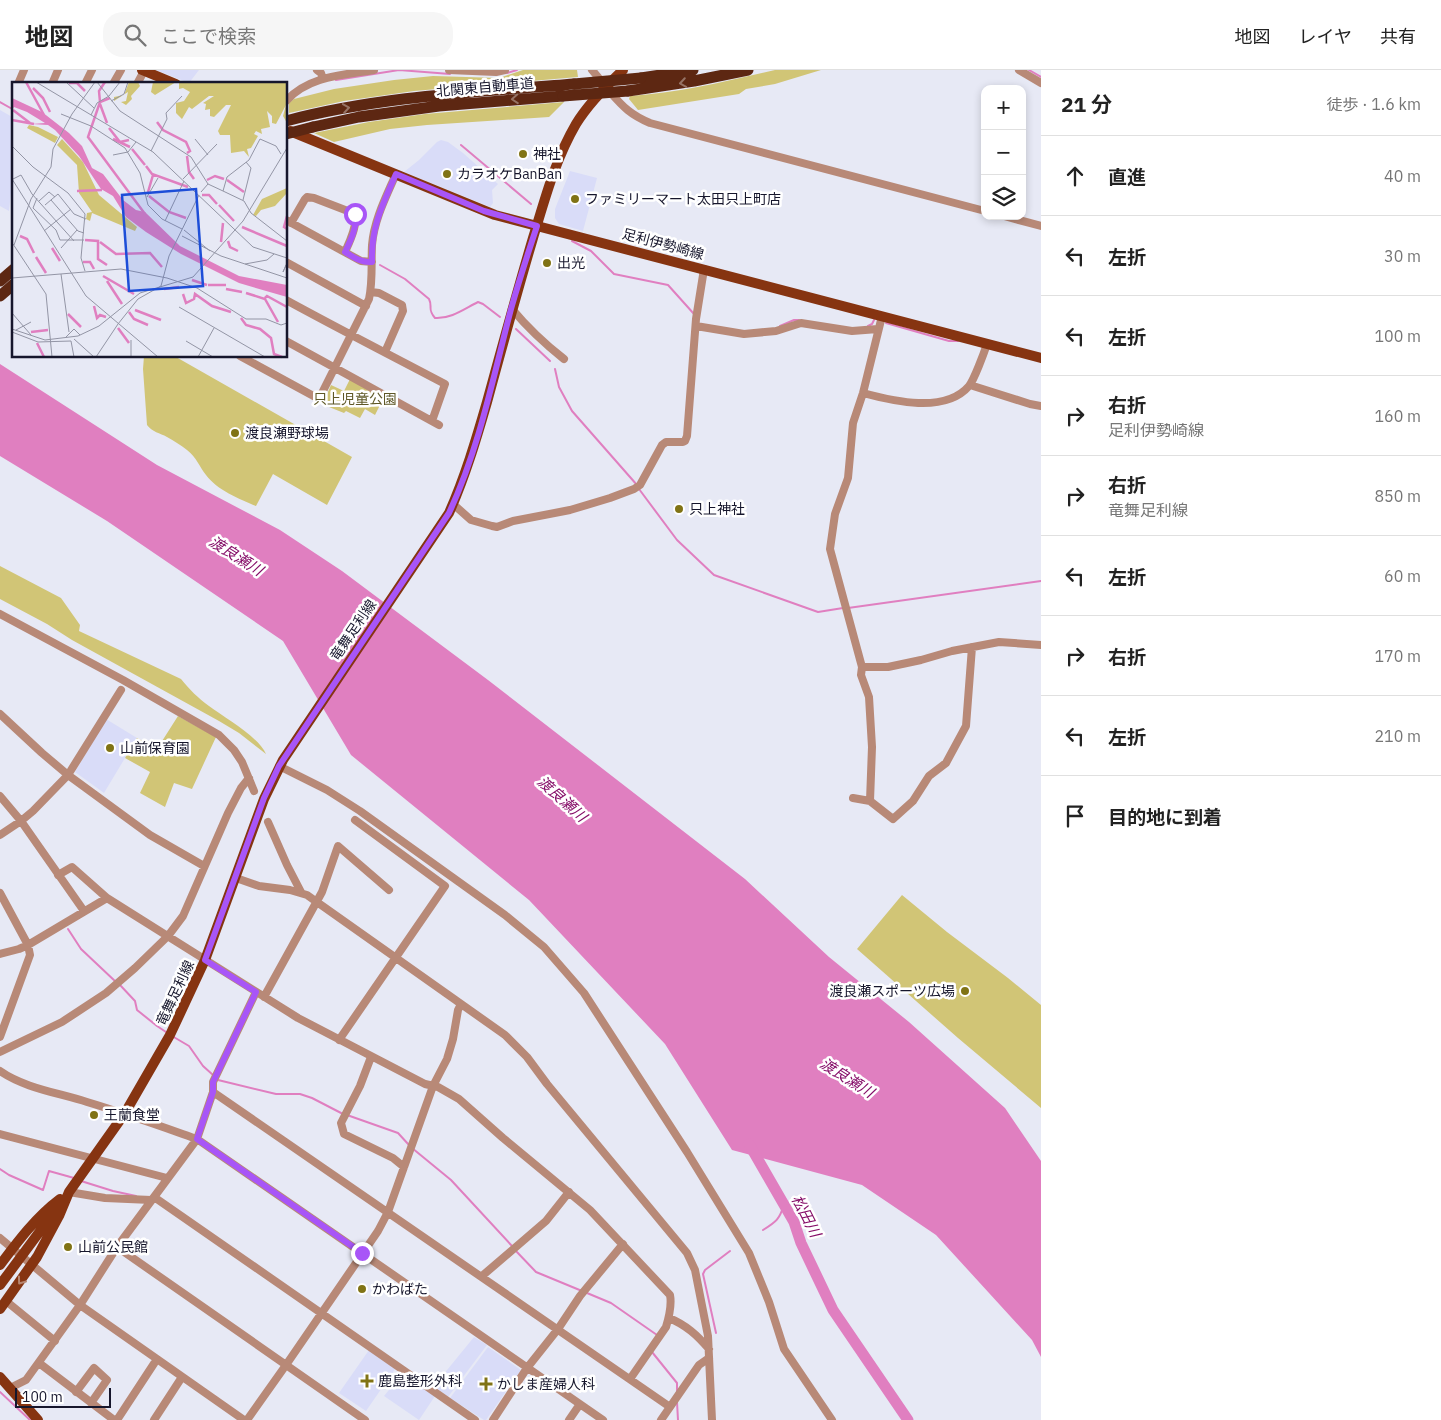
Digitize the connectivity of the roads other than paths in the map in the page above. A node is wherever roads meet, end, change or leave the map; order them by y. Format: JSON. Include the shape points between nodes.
{"nodes":[{"id":1,"x":24,"y":70,"type":"edge"},
{"id":2,"x":58,"y":70,"type":"edge"},
{"id":3,"x":92,"y":70,"type":"edge"},
{"id":4,"x":121,"y":70,"type":"edge"},
{"id":5,"x":143,"y":70,"type":"edge"},
{"id":6,"x":317,"y":70,"type":"edge"},
{"id":7,"x":374,"y":70,"type":"edge"},
{"id":8,"x":449,"y":70,"type":"edge"},
{"id":9,"x":505,"y":70,"type":"edge"},
{"id":10,"x":592,"y":70,"type":"edge"},
{"id":11,"x":623,"y":70,"type":"edge"},
{"id":12,"x":693,"y":70,"type":"edge"},
{"id":13,"x":748,"y":70,"type":"edge"},
{"id":14,"x":1019,"y":70,"type":"edge"},
{"id":15,"x":354,"y":72,"type":"edge"},
{"id":16,"x":323,"y":78,"type":"junction"},
{"id":17,"x":19,"y":82,"type":"edge"},
{"id":18,"x":53,"y":82,"type":"edge"},
{"id":19,"x":86,"y":82,"type":"edge"},
{"id":20,"x":115,"y":82,"type":"edge"},
{"id":21,"x":138,"y":82,"type":"edge"},
{"id":22,"x":171,"y":82,"type":"edge"},
{"id":23,"x":1041,"y":83,"type":"edge"},
{"id":24,"x":606,"y":86,"type":"junction"},
{"id":25,"x":288,"y":99,"type":"edge"},
{"id":26,"x":288,"y":120,"type":"edge"},
{"id":27,"x":288,"y":131,"type":"edge"},
{"id":28,"x":288,"y":133,"type":"edge"},
{"id":29,"x":396,"y":174,"type":"junction"},
{"id":30,"x":981,"y":210,"type":"edge"},
{"id":31,"x":1019,"y":220,"type":"edge"},
{"id":32,"x":289,"y":221,"type":"edge"},
{"id":33,"x":537,"y":226,"type":"junction"},
{"id":34,"x":1041,"y":226,"type":"edge"},
{"id":35,"x":345,"y":252,"type":"junction"},
{"id":36,"x":372,"y":262,"type":"junction"},
{"id":37,"x":288,"y":263,"type":"edge"},
{"id":38,"x":704,"y":269,"type":"junction"},
{"id":39,"x":12,"y":271,"type":"edge"},
{"id":40,"x":0,"y":281,"type":"edge"},
{"id":41,"x":12,"y":286,"type":"edge"},
{"id":42,"x":371,"y":292,"type":"junction"},
{"id":43,"x":0,"y":296,"type":"edge"},
{"id":44,"x":288,"y":301,"type":"edge"},
{"id":45,"x":366,"y":306,"type":"junction"},
{"id":46,"x":512,"y":309,"type":"junction"},
{"id":47,"x":882,"y":316,"type":"junction"},
{"id":48,"x":696,"y":326,"type":"junction"},
{"id":49,"x":878,"y":329,"type":"junction"},
{"id":50,"x":351,"y":336,"type":"junction"},
{"id":51,"x":288,"y":342,"type":"edge"},
{"id":52,"x":987,"y":344,"type":"junction"},
{"id":53,"x":385,"y":352,"type":"junction"},
{"id":54,"x":244,"y":358,"type":"edge"},
{"id":55,"x":1041,"y":358,"type":"edge"},
{"id":56,"x":564,"y":359,"type":"dead end"},
{"id":57,"x":335,"y":368,"type":"junction"},
{"id":58,"x":970,"y":385,"type":"junction"},
{"id":59,"x":863,"y":393,"type":"junction"},
{"id":60,"x":1041,"y":406,"type":"edge"},
{"id":61,"x":451,"y":509,"type":"junction"},
{"id":62,"x":0,"y":614,"type":"edge"},
{"id":63,"x":1041,"y":645,"type":"edge"},
{"id":64,"x":972,"y":647,"type":"junction"},
{"id":65,"x":862,"y":667,"type":"junction"},
{"id":66,"x":121,"y":690,"type":"dead end"},
{"id":67,"x":0,"y":714,"type":"edge"},
{"id":68,"x":281,"y":763,"type":"junction"},
{"id":69,"x":68,"y":775,"type":"junction"},
{"id":70,"x":249,"y":778,"type":"junction"},
{"id":71,"x":254,"y":791,"type":"dead end"},
{"id":72,"x":0,"y":796,"type":"edge"},
{"id":73,"x":853,"y":798,"type":"dead end"},
{"id":74,"x":870,"y":801,"type":"junction"},
{"id":75,"x":354,"y":820,"type":"dead end"},
{"id":76,"x":21,"y":821,"type":"junction"},
{"id":77,"x":268,"y":822,"type":"dead end"},
{"id":78,"x":0,"y":835,"type":"edge"},
{"id":79,"x":204,"y":866,"type":"junction"},
{"id":80,"x":58,"y":875,"type":"junction"},
{"id":81,"x":236,"y":878,"type":"junction"},
{"id":82,"x":389,"y":890,"type":"dead end"},
{"id":83,"x":301,"y":892,"type":"junction"},
{"id":84,"x":0,"y":893,"type":"edge"},
{"id":85,"x":107,"y":898,"type":"junction"},
{"id":86,"x":317,"y":901,"type":"junction"},
{"id":87,"x":84,"y":911,"type":"junction"},
{"id":88,"x":168,"y":936,"type":"junction"},
{"id":89,"x":28,"y":945,"type":"junction"},
{"id":90,"x":0,"y":954,"type":"edge"},
{"id":91,"x":395,"y":956,"type":"junction"},
{"id":92,"x":205,"y":960,"type":"junction"},
{"id":93,"x":256,"y":992,"type":"junction"},
{"id":94,"x":264,"y":997,"type":"junction"},
{"id":95,"x":461,"y":1004,"type":"junction"},
{"id":96,"x":0,"y":1037,"type":"edge"},
{"id":97,"x":339,"y":1040,"type":"junction"},
{"id":98,"x":0,"y":1052,"type":"edge"},
{"id":99,"x":371,"y":1057,"type":"junction"},
{"id":100,"x":0,"y":1071,"type":"edge"},
{"id":101,"x":433,"y":1086,"type":"junction"},
{"id":102,"x":213,"y":1092,"type":"junction"},
{"id":103,"x":125,"y":1113,"type":"junction"},
{"id":104,"x":0,"y":1134,"type":"edge"},
{"id":105,"x":197,"y":1139,"type":"junction"},
{"id":106,"x":92,"y":1159,"type":"junction"},
{"id":107,"x":404,"y":1167,"type":"junction"},
{"id":108,"x":167,"y":1178,"type":"junction"},
{"id":109,"x":69,"y":1192,"type":"junction"},
{"id":110,"x":569,"y":1192,"type":"junction"},
{"id":111,"x":152,"y":1198,"type":"junction"},
{"id":112,"x":388,"y":1212,"type":"junction"},
{"id":113,"x":0,"y":1238,"type":"edge"},
{"id":114,"x":623,"y":1244,"type":"junction"},
{"id":115,"x":117,"y":1247,"type":"junction"},
{"id":116,"x":12,"y":1248,"type":"junction"},
{"id":117,"x":362,"y":1253,"type":"junction"},
{"id":118,"x":22,"y":1256,"type":"junction"},
{"id":119,"x":32,"y":1265,"type":"junction"},
{"id":120,"x":0,"y":1266,"type":"edge"},
{"id":121,"x":482,"y":1276,"type":"junction"},
{"id":122,"x":0,"y":1285,"type":"edge"},
{"id":123,"x":3,"y":1305,"type":"edge"},
{"id":124,"x":80,"y":1305,"type":"junction"},
{"id":125,"x":322,"y":1312,"type":"junction"},
{"id":126,"x":669,"y":1318,"type":"junction"},
{"id":127,"x":558,"y":1328,"type":"junction"},
{"id":128,"x":55,"y":1340,"type":"junction"},
{"id":129,"x":709,"y":1349,"type":"junction"},
{"id":130,"x":709,"y":1358,"type":"junction"},
{"id":131,"x":157,"y":1359,"type":"junction"},
{"id":132,"x":39,"y":1362,"type":"junction"},
{"id":133,"x":286,"y":1365,"type":"junction"},
{"id":134,"x":527,"y":1368,"type":"junction"},
{"id":135,"x":0,"y":1377,"type":"edge"},
{"id":136,"x":182,"y":1377,"type":"junction"},
{"id":137,"x":630,"y":1379,"type":"junction"},
{"id":138,"x":10,"y":1388,"type":"junction"},
{"id":139,"x":76,"y":1392,"type":"junction"},
{"id":140,"x":91,"y":1403,"type":"junction"},
{"id":141,"x":580,"y":1404,"type":"junction"},
{"id":142,"x":670,"y":1407,"type":"junction"},
{"id":143,"x":38,"y":1420,"type":"edge"},
{"id":144,"x":115,"y":1420,"type":"edge"},
{"id":145,"x":154,"y":1420,"type":"edge"},
{"id":146,"x":245,"y":1420,"type":"edge"},
{"id":147,"x":365,"y":1420,"type":"edge"},
{"id":148,"x":476,"y":1420,"type":"edge"},
{"id":149,"x":493,"y":1420,"type":"edge"},
{"id":150,"x":569,"y":1420,"type":"edge"},
{"id":151,"x":603,"y":1420,"type":"edge"},
{"id":152,"x":660,"y":1420,"type":"edge"},
{"id":153,"x":712,"y":1420,"type":"edge"},
{"id":154,"x":832,"y":1420,"type":"edge"}],
"edges":[{"from":1,"to":17,"type":"street"},
{"from":2,"to":18,"type":"street"},
{"from":3,"to":19,"type":"street"},
{"from":4,"to":20,"type":"street"},
{"from":5,"to":21,"type":"street"},
{"from":5,"to":22,"type":"main road"},
{"from":6,"to":16,"type":"street"},
{"from":7,"to":15,"type":"street"},
{"from":8,"to":9,"type":"street"},
{"from":10,"to":24,"type":"street"},
{"from":11,"to":24,"type":"main road","name":"竜舞足利線"},
{"from":26,"to":12,"type":"highway","name":"北関東自動車道","one_way":true,"bridge":true,"via":[[333,110],[416,98],[641,78]]},
{"from":13,"to":28,"type":"highway","name":"北関東自動車道","one_way":true,"bridge":true,"via":[[694,82],[628,91],[439,106],[359,117]]},
{"from":14,"to":23,"type":"street"},
{"from":15,"to":16,"type":"street"},
{"from":16,"to":25,"type":"street"},
{"from":24,"to":30,"type":"street","via":[[629,112],[650,123]]},
{"from":24,"to":33,"type":"main road","name":"竜舞足利線","via":[[576,123],[564,145]]},
{"from":27,"to":29,"type":"main road","name":"足利伊勢崎線"},
{"from":29,"to":33,"type":"main road","name":"足利伊勢崎線","via":[[484,211]]},
{"from":29,"to":36,"type":"street","via":[[378,215]]},
{"from":31,"to":34,"type":"street"},
{"from":32,"to":35,"type":"street"},
{"from":32,"to":35,"type":"street","via":[[307,197],[353,212],[356,220]]},
{"from":33,"to":38,"type":"main road","name":"足利伊勢崎線"},
{"from":33,"to":46,"type":"main road","name":"竜舞足利線"},
{"from":35,"to":36,"type":"street","via":[[364,262]]},
{"from":36,"to":42,"type":"street"},
{"from":37,"to":45,"type":"street"},
{"from":38,"to":47,"type":"main road","name":"足利伊勢崎線"},
{"from":38,"to":48,"type":"street"},
{"from":39,"to":40,"type":"highway"},
{"from":41,"to":43,"type":"highway"},
{"from":42,"to":45,"type":"street"},
{"from":42,"to":53,"type":"street","via":[[379,293],[403,308]]},
{"from":44,"to":50,"type":"street"},
{"from":45,"to":50,"type":"street"},
{"from":46,"to":56,"type":"street"},
{"from":46,"to":61,"type":"main road","name":"竜舞足利線","via":[[468,467]]},
{"from":47,"to":49,"type":"street"},
{"from":47,"to":52,"type":"main road","name":"足利伊勢崎線"},
{"from":48,"to":49,"type":"street","via":[[744,334],[776,331],[801,323],[852,331]]},
{"from":48,"to":61,"type":"street","via":[[685,440],[662,445],[640,485],[570,510],[498,527],[471,520]]},
{"from":49,"to":59,"type":"street"},
{"from":50,"to":53,"type":"street"},
{"from":50,"to":57,"type":"street"},
{"from":51,"to":57,"type":"street"},
{"from":52,"to":55,"type":"main road","name":"足利伊勢崎線"},
{"from":52,"to":58,"type":"street"},
{"from":53,"to":57,"type":"street","via":[[445,384],[436,423]]},
{"from":54,"to":57,"type":"street","via":[[318,399]]},
{"from":58,"to":59,"type":"street","via":[[957,396],[940,402],[894,401]]},
{"from":58,"to":60,"type":"street"},
{"from":59,"to":65,"type":"street","via":[[853,423],[848,481],[835,514],[830,549]]},
{"from":61,"to":68,"type":"main road","name":"竜舞足利線"},
{"from":62,"to":70,"type":"street","via":[[218,735],[234,750]]},
{"from":63,"to":64,"type":"street","via":[[999,642]]},
{"from":64,"to":65,"type":"street","via":[[888,666]]},
{"from":64,"to":74,"type":"street","via":[[966,726],[946,763],[929,776],[913,801],[893,819]]},
{"from":65,"to":74,"type":"street","via":[[861,674],[869,697],[872,747]]},
{"from":66,"to":69,"type":"street"},
{"from":67,"to":69,"type":"street"},
{"from":68,"to":81,"type":"main road","name":"竜舞足利線","via":[[264,798]]},
{"from":68,"to":154,"type":"street","via":[[349,804],[505,915],[544,947],[584,993],[750,1253],[784,1349]]},
{"from":69,"to":76,"type":"street"},
{"from":69,"to":79,"type":"street","via":[[150,835]]},
{"from":70,"to":71,"type":"street"},
{"from":70,"to":79,"type":"street","via":[[228,813]]},
{"from":72,"to":76,"type":"street"},
{"from":73,"to":74,"type":"street"},
{"from":75,"to":91,"type":"street","via":[[444,886]]},
{"from":76,"to":78,"type":"street"},
{"from":76,"to":80,"type":"street"},
{"from":77,"to":83,"type":"street"},
{"from":79,"to":88,"type":"street","via":[[183,916]]},
{"from":80,"to":85,"type":"street","via":[[72,867]]},
{"from":80,"to":87,"type":"street"},
{"from":81,"to":83,"type":"street","via":[[259,886]]},
{"from":81,"to":92,"type":"main road","name":"竜舞足利線"},
{"from":82,"to":86,"type":"street","via":[[338,846]]},
{"from":83,"to":86,"type":"street"},
{"from":84,"to":89,"type":"street"},
{"from":85,"to":87,"type":"street"},
{"from":85,"to":88,"type":"street"},
{"from":86,"to":91,"type":"street"},
{"from":86,"to":94,"type":"street"},
{"from":87,"to":89,"type":"street"},
{"from":88,"to":92,"type":"street"},
{"from":88,"to":98,"type":"street","via":[[95,1000],[62,1022]]},
{"from":89,"to":90,"type":"street"},
{"from":89,"to":96,"type":"street","via":[[29,961]]},
{"from":91,"to":95,"type":"street"},
{"from":91,"to":97,"type":"street"},
{"from":92,"to":93,"type":"street"},
{"from":92,"to":103,"type":"main road","name":"竜舞足利線","via":[[170,1035]]},
{"from":93,"to":94,"type":"street"},
{"from":93,"to":102,"type":"street","via":[[213,1082]]},
{"from":94,"to":97,"type":"street"},
{"from":95,"to":101,"type":"street","via":[[447,1059]]},
{"from":95,"to":129,"type":"street","via":[[522,1050],[687,1253],[706,1322]]},
{"from":97,"to":99,"type":"street"},
{"from":99,"to":101,"type":"street"},
{"from":99,"to":107,"type":"street","via":[[341,1123],[344,1134],[393,1158]]},
{"from":100,"to":103,"type":"street","via":[[24,1083]]},
{"from":101,"to":107,"type":"street"},
{"from":101,"to":110,"type":"street","via":[[459,1099]]},
{"from":102,"to":105,"type":"street"},
{"from":102,"to":112,"type":"street"},
{"from":103,"to":105,"type":"street"},
{"from":103,"to":106,"type":"main road","name":"竜舞足利線"},
{"from":104,"to":106,"type":"street"},
{"from":105,"to":108,"type":"street"},
{"from":105,"to":117,"type":"street"},
{"from":106,"to":108,"type":"street"},
{"from":106,"to":109,"type":"main road","name":"竜舞足利線"},
{"from":107,"to":112,"type":"street"},
{"from":108,"to":111,"type":"street"},
{"from":109,"to":111,"type":"street","via":[[105,1198]]},
{"from":109,"to":116,"type":"main road","name":"竜舞足利線","via":[[50,1207]]},
{"from":109,"to":118,"type":"main road"},
{"from":109,"to":119,"type":"main road","name":"竜舞足利線","via":[[48,1239]]},
{"from":110,"to":114,"type":"street"},
{"from":110,"to":121,"type":"street","via":[[546,1220]]},
{"from":111,"to":115,"type":"street"},
{"from":111,"to":125,"type":"street"},
{"from":112,"to":117,"type":"street"},
{"from":112,"to":121,"type":"street"},
{"from":113,"to":116,"type":"street"},
{"from":114,"to":126,"type":"street","via":[[670,1295]]},
{"from":114,"to":127,"type":"street"},
{"from":115,"to":124,"type":"street"},
{"from":115,"to":133,"type":"street"},
{"from":116,"to":118,"type":"street"},
{"from":116,"to":120,"type":"main road","name":"竜舞足利線"},
{"from":117,"to":125,"type":"street"},
{"from":117,"to":134,"type":"street"},
{"from":118,"to":119,"type":"street"},
{"from":118,"to":122,"type":"main road"},
{"from":119,"to":123,"type":"main road","name":"竜舞足利線","one_way":true},
{"from":119,"to":124,"type":"street"},
{"from":121,"to":127,"type":"street"},
{"from":123,"to":128,"type":"street"},
{"from":124,"to":128,"type":"street"},
{"from":124,"to":131,"type":"street"},
{"from":125,"to":133,"type":"street"},
{"from":125,"to":148,"type":"street"},
{"from":126,"to":129,"type":"street","via":[[687,1327]]},
{"from":126,"to":137,"type":"street"},
{"from":127,"to":134,"type":"street"},
{"from":127,"to":137,"type":"street"},
{"from":128,"to":132,"type":"street"},
{"from":129,"to":130,"type":"street"},
{"from":130,"to":142,"type":"street","via":[[699,1365]]},
{"from":130,"to":153,"type":"street"},
{"from":131,"to":136,"type":"street"},
{"from":131,"to":144,"type":"street"},
{"from":132,"to":138,"type":"street","via":[[26,1380]]},
{"from":132,"to":139,"type":"street"},
{"from":133,"to":146,"type":"street"},
{"from":133,"to":147,"type":"street"},
{"from":134,"to":141,"type":"street"},
{"from":134,"to":149,"type":"street"},
{"from":135,"to":138,"type":"main road"},
{"from":136,"to":145,"type":"street"},
{"from":136,"to":146,"type":"street"},
{"from":137,"to":142,"type":"street"},
{"from":138,"to":143,"type":"main road"},
{"from":139,"to":140,"type":"street"},
{"from":139,"to":140,"type":"street","via":[[94,1368],[107,1380]]},
{"from":140,"to":144,"type":"street"},
{"from":141,"to":150,"type":"street"},
{"from":141,"to":151,"type":"street"},
{"from":142,"to":152,"type":"street"}]}
